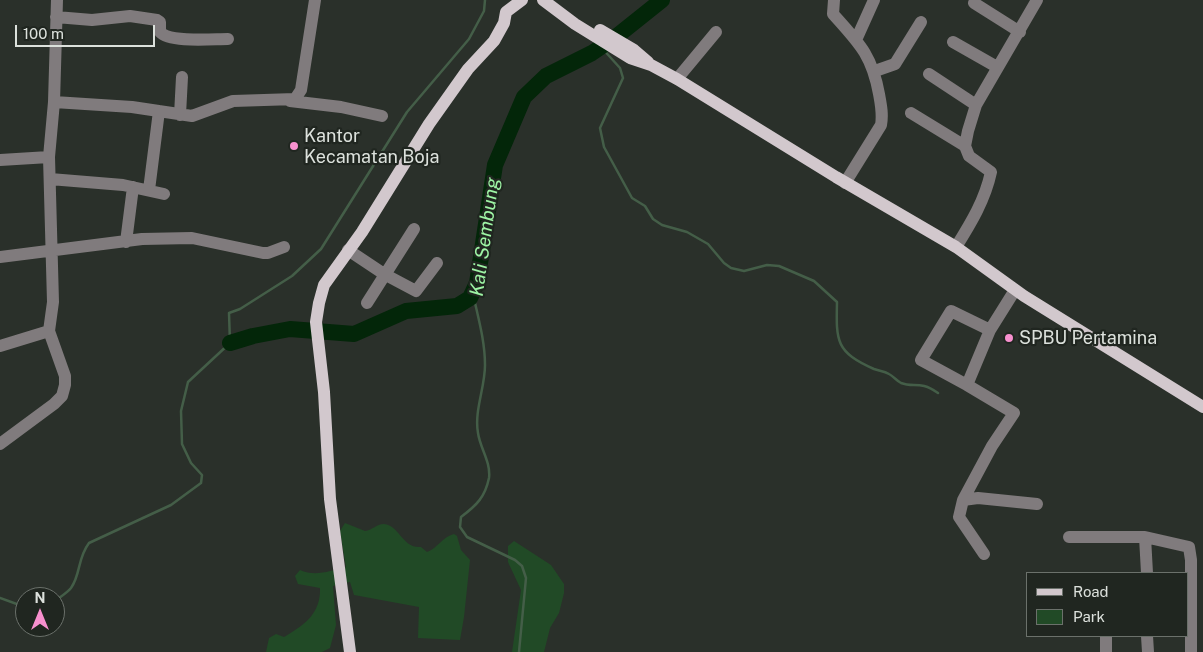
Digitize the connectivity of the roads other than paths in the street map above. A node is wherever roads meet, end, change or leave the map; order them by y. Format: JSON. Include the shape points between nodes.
{"nodes":[{"id":1,"x":57,"y":0,"type":"edge"},
{"id":2,"x":315,"y":0,"type":"edge"},
{"id":3,"x":522,"y":0,"type":"edge"},
{"id":4,"x":543,"y":0,"type":"edge"},
{"id":5,"x":834,"y":0,"type":"edge"},
{"id":6,"x":874,"y":0,"type":"edge"},
{"id":7,"x":1037,"y":0,"type":"edge"},
{"id":8,"x":974,"y":4,"type":"dead end"},
{"id":9,"x":506,"y":6,"type":"edge"},
{"id":10,"x":56,"y":17,"type":"junction"},
{"id":11,"x":921,"y":22,"type":"dead end"},
{"id":12,"x":716,"y":32,"type":"dead end"},
{"id":13,"x":1020,"y":32,"type":"junction"},
{"id":14,"x":228,"y":39,"type":"dead end"},
{"id":15,"x":856,"y":40,"type":"junction"},
{"id":16,"x":953,"y":42,"type":"dead end"},
{"id":17,"x":997,"y":67,"type":"junction"},
{"id":18,"x":875,"y":71,"type":"junction"},
{"id":19,"x":929,"y":74,"type":"dead end"},
{"id":20,"x":182,"y":77,"type":"dead end"},
{"id":21,"x":677,"y":79,"type":"junction"},
{"id":22,"x":290,"y":101,"type":"junction"},
{"id":23,"x":54,"y":102,"type":"junction"},
{"id":24,"x":976,"y":106,"type":"junction"},
{"id":25,"x":159,"y":111,"type":"junction"},
{"id":26,"x":911,"y":113,"type":"dead end"},
{"id":27,"x":180,"y":115,"type":"junction"},
{"id":28,"x":382,"y":116,"type":"dead end"},
{"id":29,"x":965,"y":146,"type":"junction"},
{"id":30,"x":49,"y":157,"type":"junction"},
{"id":31,"x":0,"y":160,"type":"edge"},
{"id":32,"x":50,"y":179,"type":"junction"},
{"id":33,"x":845,"y":183,"type":"junction"},
{"id":34,"x":133,"y":187,"type":"junction"},
{"id":35,"x":149,"y":190,"type":"junction"},
{"id":36,"x":164,"y":194,"type":"dead end"},
{"id":37,"x":414,"y":229,"type":"dead end"},
{"id":38,"x":126,"y":242,"type":"junction"},
{"id":39,"x":284,"y":247,"type":"dead end"},
{"id":40,"x":956,"y":247,"type":"junction"},
{"id":41,"x":50,"y":250,"type":"junction"},
{"id":42,"x":348,"y":250,"type":"junction"},
{"id":43,"x":0,"y":257,"type":"edge"},
{"id":44,"x":437,"y":263,"type":"dead end"},
{"id":45,"x":384,"y":274,"type":"junction"},
{"id":46,"x":1015,"y":290,"type":"junction"},
{"id":47,"x":367,"y":304,"type":"dead end"},
{"id":48,"x":990,"y":330,"type":"junction"},
{"id":49,"x":49,"y":331,"type":"junction"},
{"id":50,"x":0,"y":346,"type":"edge"},
{"id":51,"x":967,"y":385,"type":"junction"},
{"id":52,"x":1203,"y":407,"type":"edge"},
{"id":53,"x":0,"y":444,"type":"edge"},
{"id":54,"x":964,"y":500,"type":"junction"},
{"id":55,"x":1037,"y":504,"type":"dead end"},
{"id":56,"x":1069,"y":537,"type":"dead end"},
{"id":57,"x":1145,"y":537,"type":"junction"},
{"id":58,"x":984,"y":554,"type":"dead end"},
{"id":59,"x":1147,"y":572,"type":"edge"},
{"id":60,"x":1106,"y":637,"type":"edge"},
{"id":61,"x":1148,"y":637,"type":"edge"},
{"id":62,"x":350,"y":652,"type":"edge"},
{"id":63,"x":1106,"y":652,"type":"edge"},
{"id":64,"x":1148,"y":652,"type":"edge"},
{"id":65,"x":1191,"y":652,"type":"edge"}],
"edges":[{"from":1,"to":10,"type":"street"},
{"from":2,"to":22,"type":"street","via":[[301,90]]},
{"from":3,"to":9,"type":"main road"},
{"from":4,"to":21,"type":"main road"},
{"from":5,"to":15,"type":"street","via":[[833,14]]},
{"from":6,"to":15,"type":"street"},
{"from":7,"to":13,"type":"street"},
{"from":8,"to":13,"type":"street"},
{"from":9,"to":42,"type":"main road","via":[[504,23],[494,41],[468,69],[429,124]]},
{"from":10,"to":14,"type":"street","via":[[92,20],[130,16],[159,21],[160,32],[166,36]]},
{"from":10,"to":23,"type":"street"},
{"from":11,"to":18,"type":"street","via":[[895,64]]},
{"from":12,"to":21,"type":"street"},
{"from":13,"to":17,"type":"street"},
{"from":15,"to":18,"type":"street"},
{"from":16,"to":17,"type":"street"},
{"from":17,"to":24,"type":"street"},
{"from":18,"to":33,"type":"street","via":[[883,115],[881,125]]},
{"from":19,"to":24,"type":"street"},
{"from":20,"to":27,"type":"street"},
{"from":21,"to":33,"type":"main road"},
{"from":22,"to":27,"type":"street","via":[[232,101],[206,113]]},
{"from":22,"to":28,"type":"street"},
{"from":23,"to":25,"type":"street"},
{"from":23,"to":30,"type":"street"},
{"from":24,"to":29,"type":"street"},
{"from":25,"to":27,"type":"street"},
{"from":25,"to":35,"type":"street"},
{"from":26,"to":29,"type":"street"},
{"from":29,"to":40,"type":"street","via":[[969,156],[991,172],[975,217]]},
{"from":30,"to":31,"type":"street"},
{"from":30,"to":32,"type":"street"},
{"from":32,"to":34,"type":"street"},
{"from":32,"to":41,"type":"street"},
{"from":33,"to":40,"type":"main road"},
{"from":34,"to":35,"type":"street"},
{"from":34,"to":38,"type":"street"},
{"from":35,"to":36,"type":"street"},
{"from":37,"to":45,"type":"street"},
{"from":38,"to":39,"type":"street","via":[[192,238],[268,253]]},
{"from":38,"to":41,"type":"street"},
{"from":40,"to":46,"type":"main road"},
{"from":41,"to":43,"type":"street"},
{"from":41,"to":49,"type":"street","via":[[54,302]]},
{"from":42,"to":45,"type":"street"},
{"from":42,"to":62,"type":"main road","via":[[324,285],[316,322],[330,499]]},
{"from":44,"to":45,"type":"street","via":[[416,291]]},
{"from":45,"to":47,"type":"street"},
{"from":46,"to":48,"type":"street"},
{"from":46,"to":52,"type":"main road"},
{"from":48,"to":51,"type":"street"},
{"from":48,"to":51,"type":"street","via":[[951,311],[921,360]]},
{"from":49,"to":50,"type":"street"},
{"from":49,"to":53,"type":"street","via":[[65,376],[62,396]]},
{"from":51,"to":54,"type":"street","via":[[1014,412]]},
{"from":54,"to":55,"type":"street","via":[[978,498]]},
{"from":54,"to":58,"type":"street","via":[[960,516]]},
{"from":56,"to":57,"type":"street"},
{"from":57,"to":59,"type":"street"},
{"from":57,"to":65,"type":"street","via":[[1189,547]]},
{"from":60,"to":63,"type":"street"},
{"from":61,"to":64,"type":"street"}]}
